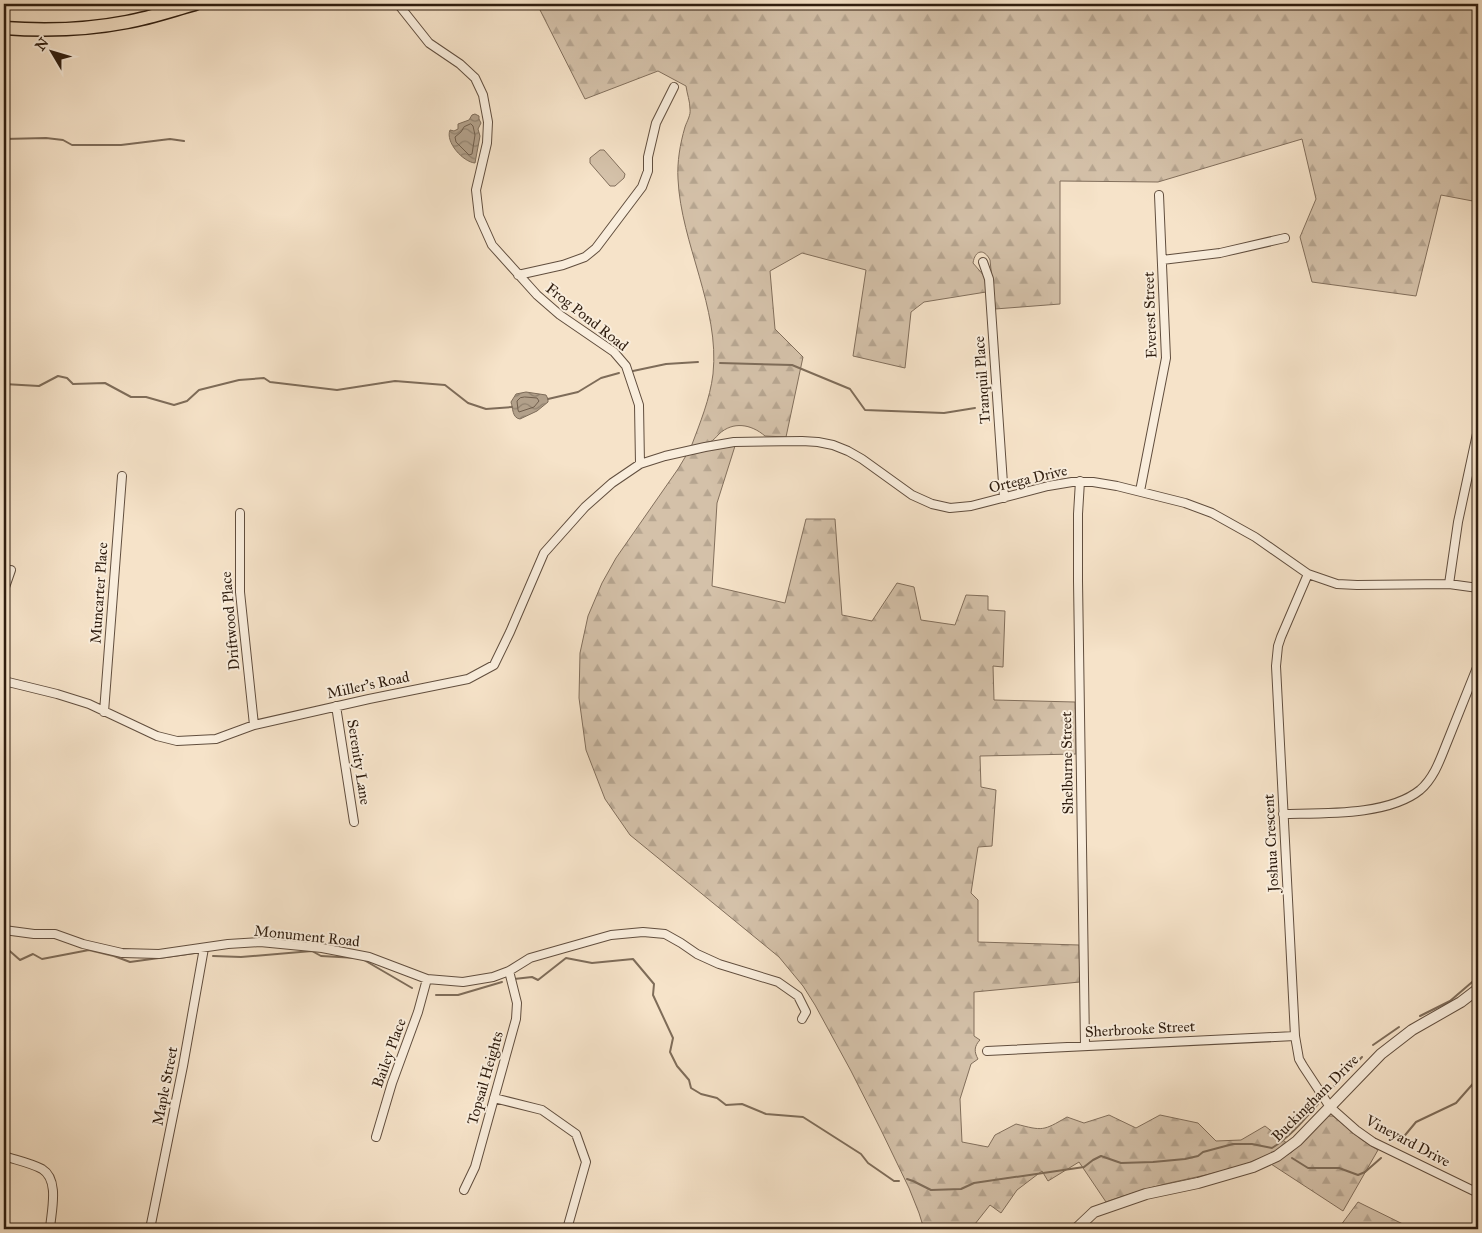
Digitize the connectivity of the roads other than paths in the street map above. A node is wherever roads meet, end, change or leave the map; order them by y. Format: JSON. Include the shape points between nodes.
{"nodes":[{"id":1,"x":195,"y":4,"type":"edge"},
{"id":2,"x":398,"y":4,"type":"edge"},
{"id":3,"x":4,"y":28,"type":"edge"},
{"id":4,"x":674,"y":87,"type":"dead end"},
{"id":5,"x":1159,"y":195,"type":"dead end"},
{"id":6,"x":1285,"y":238,"type":"dead end"},
{"id":7,"x":1162,"y":260,"type":"junction"},
{"id":8,"x":983,"y":262,"type":"dead end"},
{"id":9,"x":518,"y":275,"type":"junction"},
{"id":10,"x":1478,"y":429,"type":"edge"},
{"id":11,"x":640,"y":464,"type":"junction"},
{"id":12,"x":122,"y":476,"type":"dead end"},
{"id":13,"x":1080,"y":481,"type":"junction"},
{"id":14,"x":1140,"y":491,"type":"junction"},
{"id":15,"x":1004,"y":498,"type":"junction"},
{"id":16,"x":240,"y":514,"type":"dead end"},
{"id":17,"x":11,"y":570,"type":"dead end"},
{"id":18,"x":1308,"y":574,"type":"junction"},
{"id":19,"x":1449,"y":584,"type":"junction"},
{"id":20,"x":1478,"y":588,"type":"edge"},
{"id":21,"x":4,"y":590,"type":"edge"},
{"id":22,"x":1478,"y":665,"type":"edge"},
{"id":23,"x":4,"y":682,"type":"edge"},
{"id":24,"x":336,"y":706,"type":"junction"},
{"id":25,"x":104,"y":712,"type":"junction"},
{"id":26,"x":254,"y":725,"type":"junction"},
{"id":27,"x":1283,"y":814,"type":"junction"},
{"id":28,"x":354,"y":822,"type":"dead end"},
{"id":29,"x":4,"y":930,"type":"edge"},
{"id":30,"x":204,"y":948,"type":"junction"},
{"id":31,"x":509,"y":971,"type":"junction"},
{"id":32,"x":427,"y":979,"type":"junction"},
{"id":33,"x":1478,"y":991,"type":"edge"},
{"id":34,"x":802,"y":1019,"type":"dead end"},
{"id":35,"x":1295,"y":1036,"type":"junction"},
{"id":36,"x":1085,"y":1045,"type":"junction"},
{"id":37,"x":987,"y":1051,"type":"dead end"},
{"id":38,"x":494,"y":1098,"type":"junction"},
{"id":39,"x":1330,"y":1107,"type":"junction"},
{"id":40,"x":376,"y":1137,"type":"dead end"},
{"id":41,"x":4,"y":1156,"type":"edge"},
{"id":42,"x":464,"y":1190,"type":"dead end"},
{"id":43,"x":1478,"y":1193,"type":"edge"},
{"id":44,"x":50,"y":1229,"type":"edge"},
{"id":45,"x":150,"y":1229,"type":"edge"},
{"id":46,"x":567,"y":1229,"type":"edge"},
{"id":47,"x":1076,"y":1229,"type":"edge"}],
"edges":[{"from":1,"to":3,"type":"main road","via":[[130,22],[86,29]]},
{"from":2,"to":9,"type":"street","name":"Frog Pond Road","via":[[429,43],[475,78],[483,95],[488,122],[487,143],[476,190],[479,216],[492,245]]},
{"from":4,"to":9,"type":"street","via":[[656,123],[642,187],[596,248],[585,257],[563,265]]},
{"from":5,"to":7,"type":"street","name":"Everest Street"},
{"from":6,"to":7,"type":"street","via":[[1220,253]]},
{"from":7,"to":14,"type":"street","name":"Everest Street","via":[[1165,364]]},
{"from":8,"to":15,"type":"street","name":"Tranquil Place","via":[[989,279]]},
{"from":9,"to":11,"type":"street","name":"Frog Pond Road","via":[[560,315],[614,352],[626,366],[639,405]]},
{"from":10,"to":19,"type":"street","via":[[1458,522]]},
{"from":11,"to":15,"type":"street","name":"Ortega Drive","via":[[719,444],[810,441],[833,445],[855,455],[908,493],[932,504],[960,508]]},
{"from":11,"to":24,"type":"street","name":"Miller's Road","via":[[585,507],[544,553],[494,665],[468,679]]},
{"from":12,"to":25,"type":"street","name":"Muncarter Place"},
{"from":13,"to":14,"type":"street","name":"Ortega Drive"},
{"from":13,"to":15,"type":"street","name":"Ortega Drive","via":[[1055,484]]},
{"from":13,"to":36,"type":"street","name":"Shelburne Street","via":[[1078,581]]},
{"from":14,"to":18,"type":"street","name":"Ortega Drive","via":[[1212,513],[1255,537]]},
{"from":16,"to":26,"type":"street","name":"Driftwood Place","via":[[240,592]]},
{"from":17,"to":21,"type":"street"},
{"from":18,"to":19,"type":"street","name":"Ortega Drive","via":[[1346,585]]},
{"from":18,"to":27,"type":"street","name":"Joshua Crescent","via":[[1276,656]]},
{"from":19,"to":20,"type":"street","name":"Ortega Drive"},
{"from":22,"to":27,"type":"street","via":[[1434,773],[1420,790],[1401,801],[1359,811]]},
{"from":23,"to":25,"type":"street","name":"Miller's Road","via":[[58,694]]},
{"from":24,"to":26,"type":"street","name":"Miller's Road"},
{"from":24,"to":28,"type":"street","name":"Serenity Lane"},
{"from":25,"to":26,"type":"street","name":"Miller's Road","via":[[157,736],[177,741],[216,739]]},
{"from":27,"to":35,"type":"street","name":"Joshua Crescent"},
{"from":29,"to":30,"type":"street","name":"Monument Road","via":[[55,934],[122,953],[159,954]]},
{"from":30,"to":32,"type":"street","name":"Monument Road","via":[[260,942],[322,948],[369,957]]},
{"from":30,"to":45,"type":"street","name":"Maple Street"},
{"from":31,"to":32,"type":"street","name":"Monument Road","via":[[469,981]]},
{"from":31,"to":34,"type":"street","name":"Monument Road","via":[[530,958],[611,936],[643,932],[665,934],[719,964],[778,982],[798,996],[806,1012]]},
{"from":31,"to":38,"type":"street","name":"Topsail Heights","via":[[517,1014]]},
{"from":32,"to":40,"type":"street","name":"Bailey Place"},
{"from":33,"to":39,"type":"street","name":"Buckingham Drive","via":[[1397,1041]]},
{"from":35,"to":36,"type":"street","name":"Sherbrooke Street"},
{"from":35,"to":39,"type":"street","name":"Joshua Crescent","via":[[1302,1066]]},
{"from":36,"to":37,"type":"street","name":"Sherbrooke Street"},
{"from":38,"to":42,"type":"street","name":"Topsail Heights","via":[[475,1168]]},
{"from":38,"to":46,"type":"street","via":[[542,1110],[576,1134],[586,1162]]},
{"from":39,"to":43,"type":"street","name":"Vineyard Drive","via":[[1373,1142]]},
{"from":39,"to":47,"type":"street","name":"Buckingham Drive","via":[[1288,1149],[1266,1162],[1198,1183],[1146,1194],[1094,1212]]},
{"from":41,"to":44,"type":"street","via":[[38,1167],[48,1174],[53,1187]]}]}
